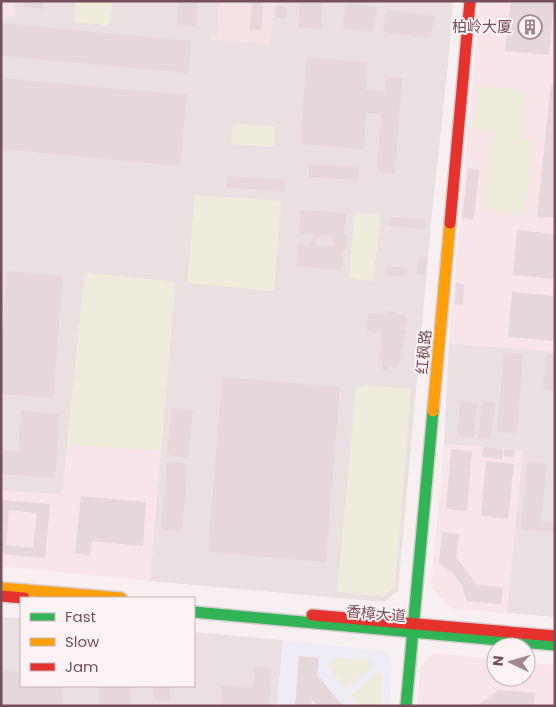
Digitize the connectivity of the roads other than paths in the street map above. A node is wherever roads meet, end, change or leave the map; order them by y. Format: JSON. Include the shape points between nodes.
{"nodes":[{"id":1,"x":470,"y":1,"type":"edge"},
{"id":2,"x":1,"y":588,"type":"edge"},
{"id":3,"x":1,"y":596,"type":"edge"},
{"id":4,"x":109,"y":597,"type":"edge"},
{"id":5,"x":20,"y":598,"type":"edge"},
{"id":6,"x":195,"y":605,"type":"edge"},
{"id":7,"x":195,"y":612,"type":"edge"},
{"id":8,"x":414,"y":628,"type":"junction"},
{"id":9,"x":555,"y":636,"type":"edge"},
{"id":10,"x":555,"y":645,"type":"edge"},
{"id":11,"x":406,"y":706,"type":"edge"}],
"edges":[{"from":1,"to":8,"type":"main road","name":"红枫路"},
{"from":2,"to":4,"type":"main road"},
{"from":3,"to":5,"type":"main road"},
{"from":6,"to":8,"type":"main road","name":"香樟大道"},
{"from":7,"to":8,"type":"main road","name":"香樟大道"},
{"from":8,"to":9,"type":"main road","name":"香樟大道"},
{"from":8,"to":10,"type":"main road","name":"香樟大道"},
{"from":8,"to":11,"type":"main road","name":"红枫路"}]}
